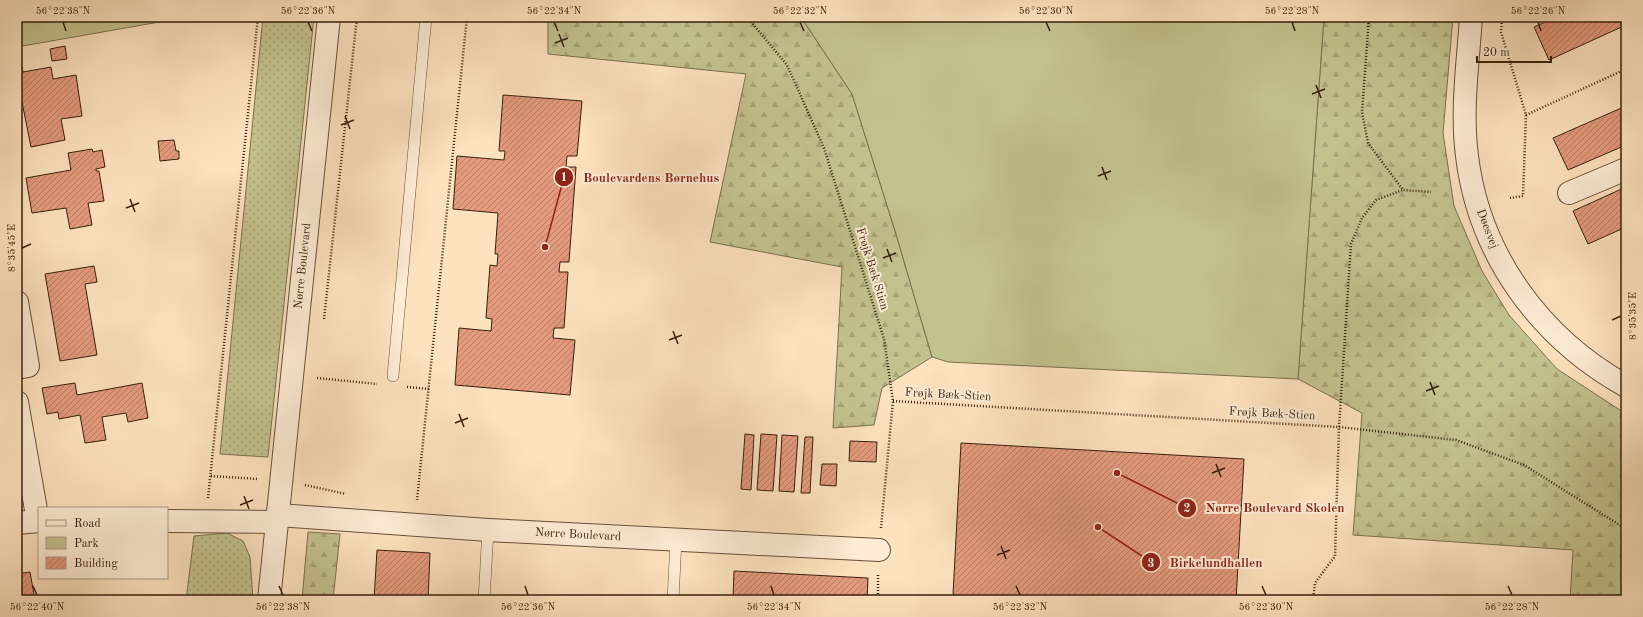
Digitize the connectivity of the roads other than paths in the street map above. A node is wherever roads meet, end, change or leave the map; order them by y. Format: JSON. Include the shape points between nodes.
{"nodes":[{"id":1,"x":329,"y":17,"type":"edge"},
{"id":2,"x":426,"y":17,"type":"edge"},
{"id":3,"x":1471,"y":17,"type":"edge"},
{"id":4,"x":1626,"y":169,"type":"edge"},
{"id":5,"x":1569,"y":193,"type":"dead end"},
{"id":6,"x":17,"y":302,"type":"edge"},
{"id":7,"x":17,"y":368,"type":"edge"},
{"id":8,"x":393,"y":376,"type":"dead end"},
{"id":9,"x":1626,"y":386,"type":"edge"},
{"id":10,"x":17,"y":402,"type":"edge"},
{"id":11,"x":278,"y":518,"type":"junction"},
{"id":12,"x":31,"y":522,"type":"edge"},
{"id":13,"x":168,"y":522,"type":"edge"},
{"id":14,"x":488,"y":530,"type":"junction"},
{"id":15,"x":676,"y":540,"type":"junction"},
{"id":16,"x":879,"y":550,"type":"road end"},
{"id":17,"x":269,"y":600,"type":"edge"},
{"id":18,"x":484,"y":600,"type":"edge"},
{"id":19,"x":673,"y":600,"type":"edge"}],
"edges":[{"from":1,"to":11,"type":"street","name":"Nørre Boulevard"},
{"from":2,"to":8,"type":"lane"},
{"from":3,"to":9,"type":"street","name":"Døesvej","via":[[1465,104],[1467,156],[1478,207],[1497,255],[1524,299],[1558,338],[1599,370]]},
{"from":4,"to":5,"type":"street"},
{"from":6,"to":7,"type":"street","via":[[28,366]]},
{"from":10,"to":12,"type":"street"},
{"from":11,"to":13,"type":"street"},
{"from":11,"to":14,"type":"street","name":"Nørre Boulevard","via":[[303,516]]},
{"from":11,"to":17,"type":"street","name":"Nørre Boulevard"},
{"from":14,"to":15,"type":"street","name":"Nørre Boulevard"},
{"from":14,"to":18,"type":"lane"},
{"from":15,"to":16,"type":"street","name":"Nørre Boulevard"},
{"from":15,"to":19,"type":"lane"}]}
